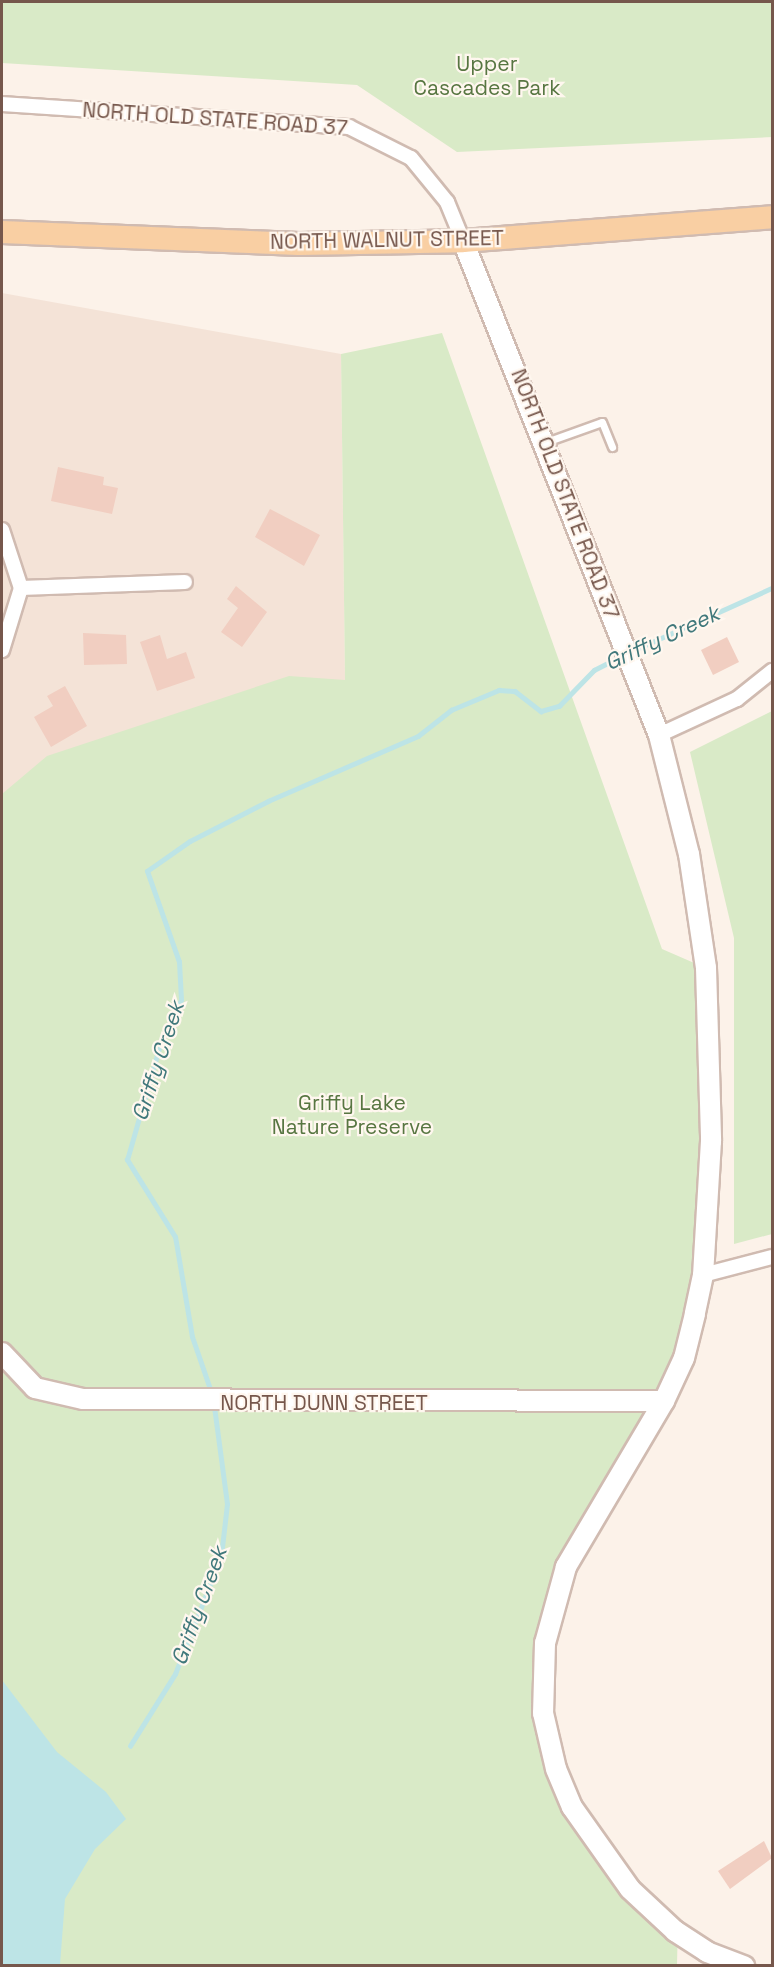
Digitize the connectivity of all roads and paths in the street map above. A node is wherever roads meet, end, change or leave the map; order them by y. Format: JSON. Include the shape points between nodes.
{"nodes":[{"id":1,"x":2,"y":104,"type":"edge"},
{"id":2,"x":772,"y":217,"type":"edge"},
{"id":3,"x":2,"y":232,"type":"edge"},
{"id":4,"x":463,"y":241,"type":"junction"},
{"id":5,"x":546,"y":442,"type":"junction"},
{"id":6,"x":612,"y":447,"type":"dead end"},
{"id":7,"x":2,"y":530,"type":"edge"},
{"id":8,"x":185,"y":582,"type":"dead end"},
{"id":9,"x":21,"y":588,"type":"junction"},
{"id":10,"x":2,"y":650,"type":"edge"},
{"id":11,"x":772,"y":671,"type":"edge"},
{"id":12,"x":659,"y":735,"type":"junction"},
{"id":13,"x":772,"y":1257,"type":"edge"},
{"id":14,"x":703,"y":1275,"type":"junction"},
{"id":15,"x":2,"y":1353,"type":"edge"},
{"id":16,"x":664,"y":1401,"type":"junction"},
{"id":17,"x":744,"y":1965,"type":"edge"}],
"edges":[{"from":1,"to":4,"type":"street","name":"NORTH OLD STATE ROAD 37","via":[[349,127],[411,158],[447,202]]},
{"from":2,"to":4,"type":"main road","name":"NORTH WALNUT STREET"},
{"from":3,"to":4,"type":"main road","name":"NORTH WALNUT STREET","via":[[299,244]]},
{"from":4,"to":5,"type":"street","name":"NORTH OLD STATE ROAD 37"},
{"from":5,"to":6,"type":"lane","via":[[602,422]]},
{"from":5,"to":12,"type":"street","name":"NORTH OLD STATE ROAD 37"},
{"from":7,"to":9,"type":"street"},
{"from":8,"to":9,"type":"street"},
{"from":9,"to":10,"type":"street"},
{"from":11,"to":12,"type":"street","via":[[737,699]]},
{"from":12,"to":14,"type":"street","name":"NORTH OLD STATE ROAD 37","via":[[689,854],[706,968],[711,1141]]},
{"from":13,"to":14,"type":"street"},
{"from":14,"to":16,"type":"street","name":"NORTH OLD STATE ROAD 37","via":[[684,1358]]},
{"from":15,"to":16,"type":"street","name":"NORTH DUNN STREET","via":[[25,1380],[56,1395],[209,1402]]},
{"from":16,"to":17,"type":"street","name":"NORTH OLD STATE ROAD 37","via":[[566,1567],[545,1643],[543,1713],[556,1769],[572,1806],[630,1889],[675,1931],[707,1952]]}]}
